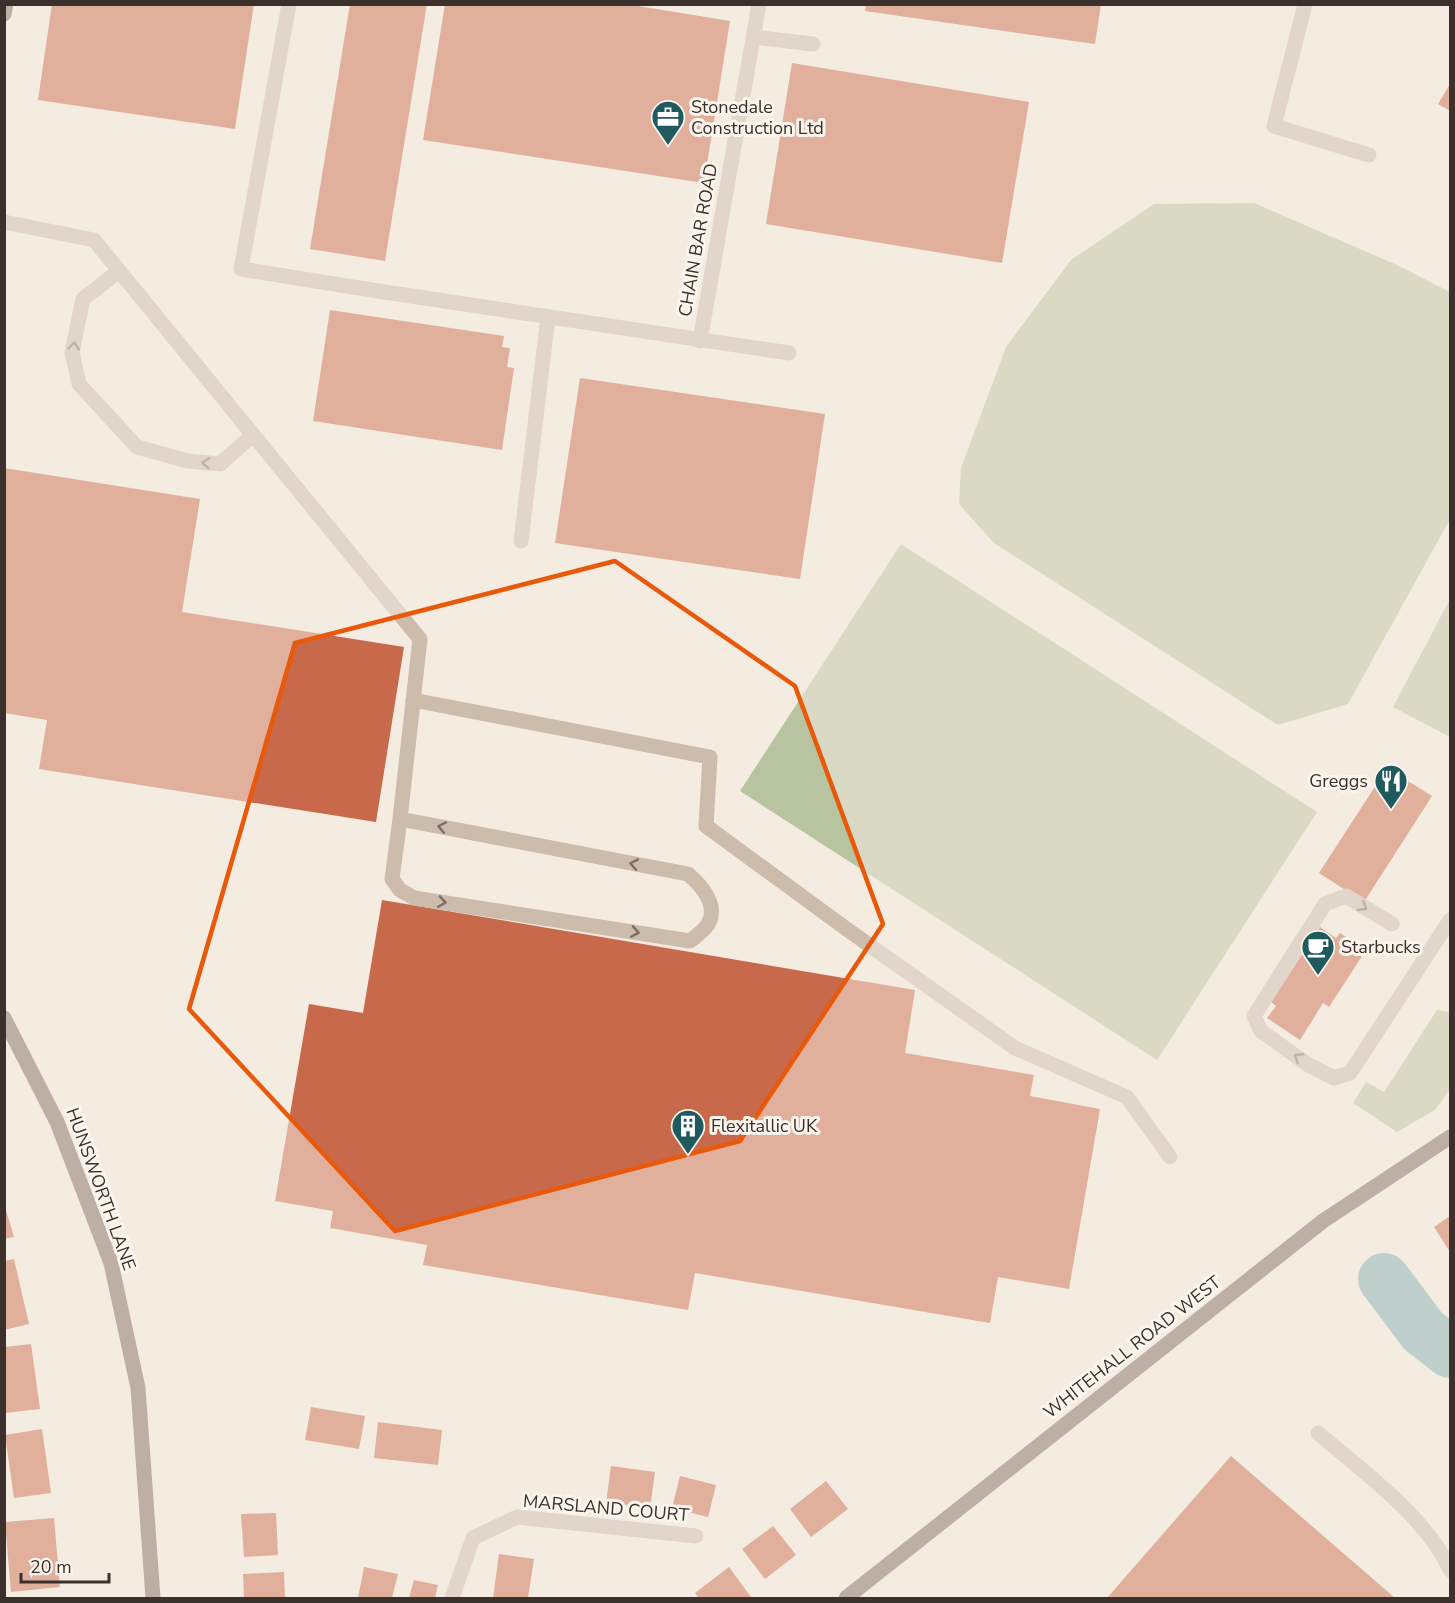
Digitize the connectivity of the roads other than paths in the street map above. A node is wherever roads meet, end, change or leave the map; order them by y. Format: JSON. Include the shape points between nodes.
{"nodes":[{"id":1,"x":6,"y":4,"type":"edge"},
{"id":2,"x":289,"y":4,"type":"edge"},
{"id":3,"x":759,"y":4,"type":"edge"},
{"id":4,"x":1305,"y":4,"type":"edge"},
{"id":5,"x":4,"y":14,"type":"edge"},
{"id":6,"x":754,"y":37,"type":"junction"},
{"id":7,"x":813,"y":44,"type":"dead end"},
{"id":8,"x":1369,"y":155,"type":"dead end"},
{"id":9,"x":4,"y":222,"type":"edge"},
{"id":10,"x":119,"y":271,"type":"junction"},
{"id":11,"x":548,"y":317,"type":"junction"},
{"id":12,"x":700,"y":340,"type":"junction"},
{"id":13,"x":789,"y":353,"type":"dead end"},
{"id":14,"x":253,"y":435,"type":"junction"},
{"id":15,"x":521,"y":541,"type":"dead end"},
{"id":16,"x":413,"y":700,"type":"junction"},
{"id":17,"x":400,"y":819,"type":"junction"},
{"id":18,"x":1450,"y":920,"type":"edge"},
{"id":19,"x":1392,"y":924,"type":"dead end"},
{"id":20,"x":4,"y":1018,"type":"edge"},
{"id":21,"x":1450,"y":1137,"type":"edge"},
{"id":22,"x":1170,"y":1157,"type":"dead end"},
{"id":23,"x":1318,"y":1433,"type":"dead end"},
{"id":24,"x":696,"y":1536,"type":"dead end"},
{"id":25,"x":1450,"y":1570,"type":"edge"},
{"id":26,"x":153,"y":1599,"type":"edge"},
{"id":27,"x":452,"y":1599,"type":"edge"},
{"id":28,"x":846,"y":1599,"type":"edge"}],
"edges":[{"from":1,"to":5,"type":"main road"},
{"from":2,"to":11,"type":"street","name":"CHAIN BAR ROAD","via":[[241,269]]},
{"from":3,"to":6,"type":"street","name":"CHAIN BAR ROAD"},
{"from":4,"to":8,"type":"street","via":[[1274,126]]},
{"from":6,"to":7,"type":"street"},
{"from":6,"to":12,"type":"street","name":"CHAIN BAR ROAD"},
{"from":9,"to":10,"type":"street","via":[[94,240]]},
{"from":10,"to":14,"type":"street"},
{"from":14,"to":10,"type":"street","one_way":true,"via":[[220,464],[188,461],[137,447],[79,384],[72,352],[83,299]]},
{"from":11,"to":12,"type":"street","name":"CHAIN BAR ROAD"},
{"from":11,"to":15,"type":"street"},
{"from":12,"to":13,"type":"street","name":"CHAIN BAR ROAD"},
{"from":14,"to":16,"type":"street","via":[[420,639]]},
{"from":16,"to":17,"type":"street"},
{"from":16,"to":22,"type":"street","via":[[710,757],[706,826],[1016,1048],[1127,1097]]},
{"from":17,"to":17,"type":"street","one_way":true,"via":[[392,879],[400,890],[414,898],[690,941],[709,923],[708,898],[688,874]]},
{"from":18,"to":19,"type":"street","one_way":true,"via":[[1350,1073],[1334,1078],[1261,1031],[1254,1016],[1325,904],[1346,896]]},
{"from":20,"to":26,"type":"main road","name":"HUNSWORTH LANE","via":[[57,1122],[111,1263],[138,1388]]},
{"from":21,"to":28,"type":"main road","name":"WHITEHALL ROAD WEST","via":[[1323,1221]]},
{"from":23,"to":25,"type":"street","via":[[1412,1514],[1444,1555]]},
{"from":24,"to":27,"type":"street","name":"MARSLAND COURT","via":[[517,1517],[473,1538]]}]}
